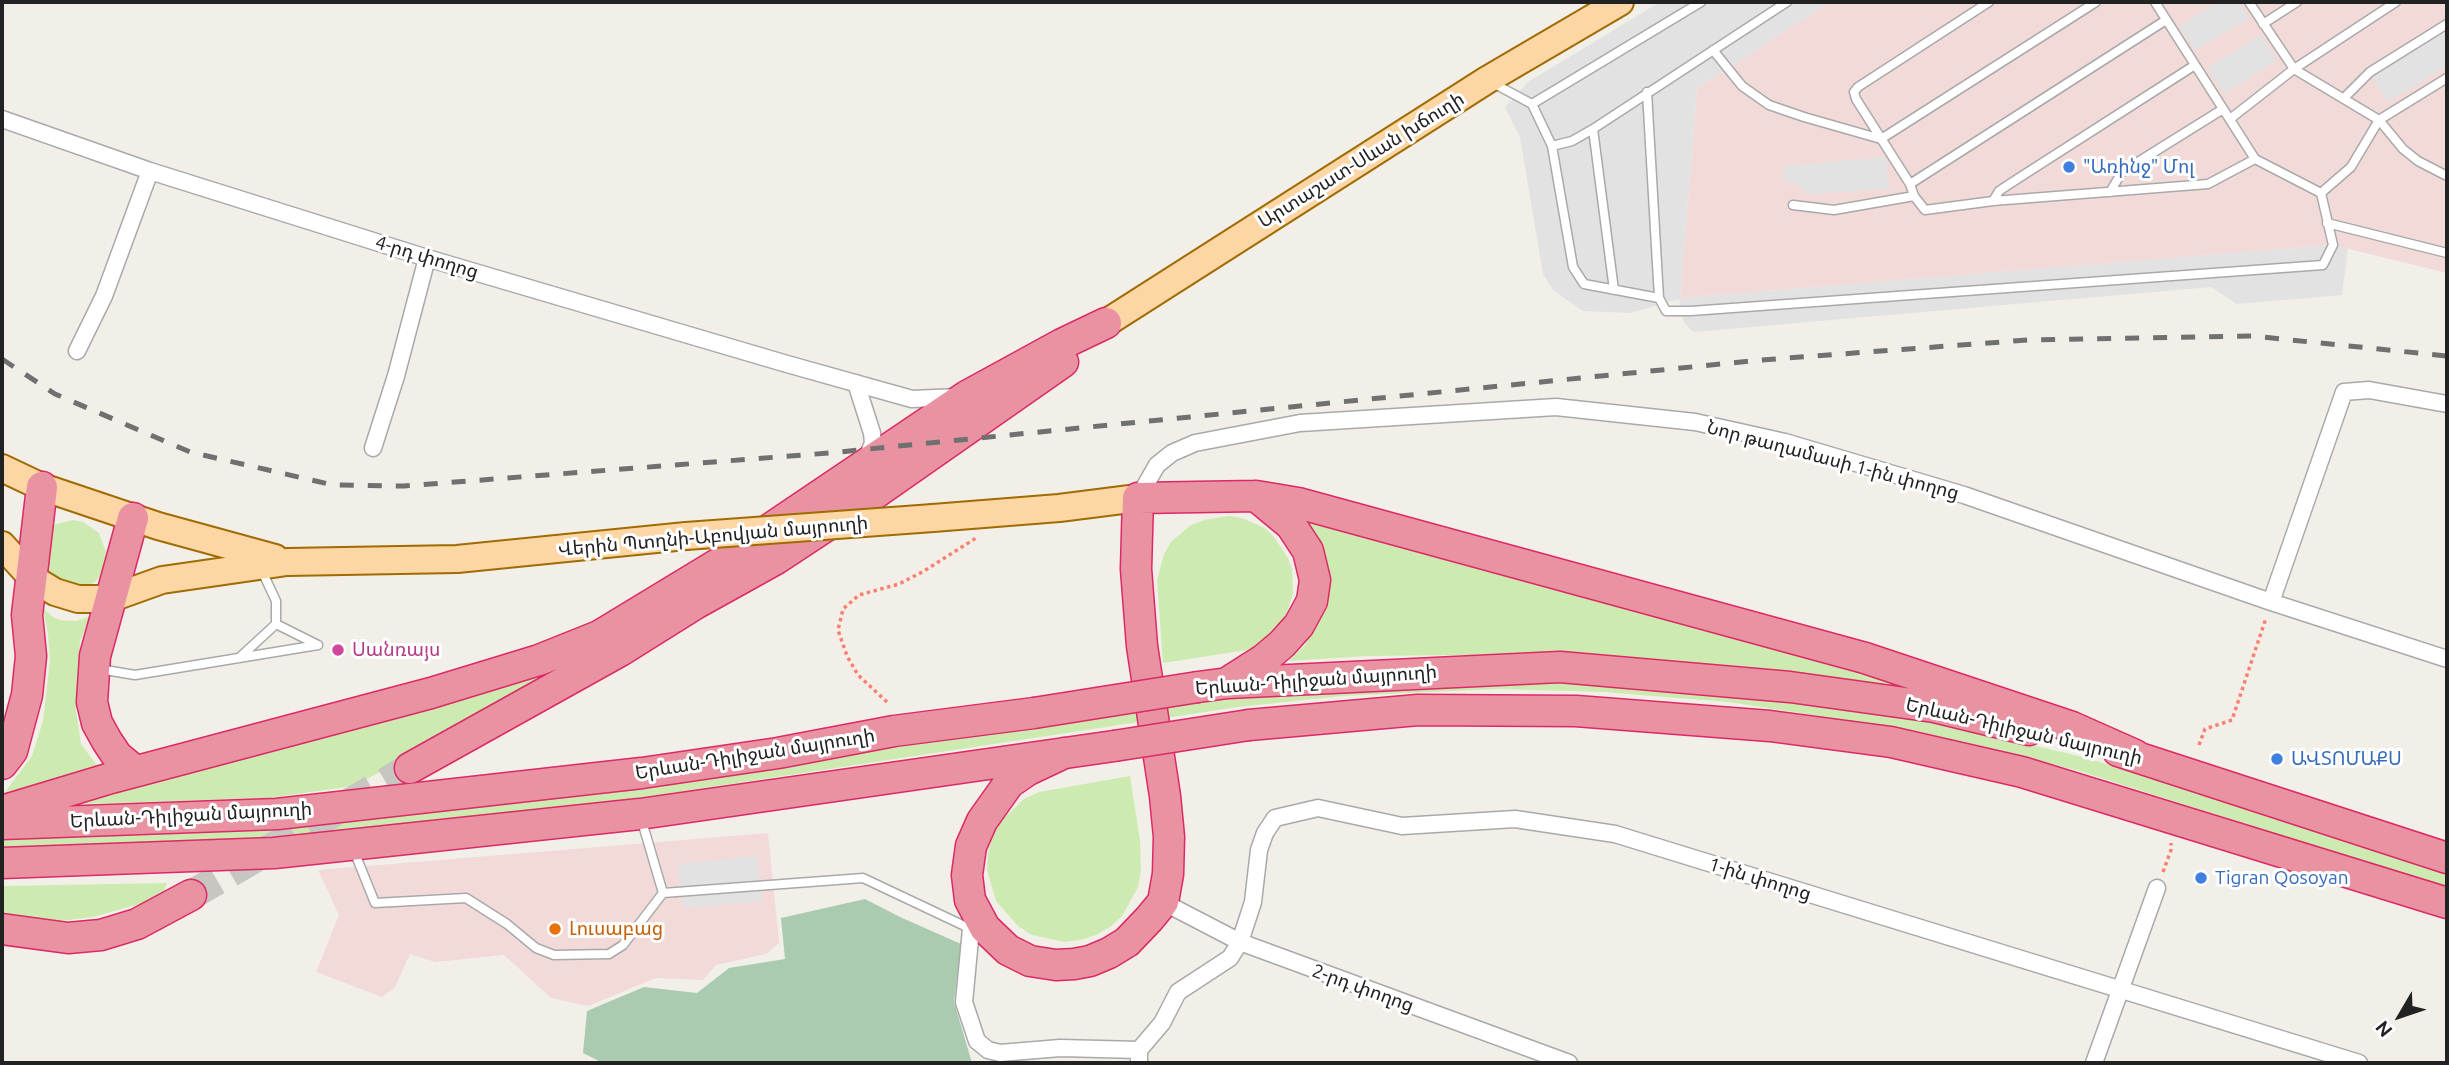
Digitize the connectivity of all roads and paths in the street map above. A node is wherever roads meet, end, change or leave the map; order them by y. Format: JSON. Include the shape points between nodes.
{"nodes":[{"id":1,"x":1620,"y":2,"type":"edge"},
{"id":2,"x":1701,"y":2,"type":"edge"},
{"id":3,"x":1787,"y":2,"type":"edge"},
{"id":4,"x":1989,"y":2,"type":"edge"},
{"id":5,"x":2096,"y":2,"type":"edge"},
{"id":6,"x":2155,"y":2,"type":"edge"},
{"id":7,"x":2249,"y":2,"type":"edge"},
{"id":8,"x":2297,"y":2,"type":"edge"},
{"id":9,"x":2396,"y":2,"type":"edge"},
{"id":10,"x":2166,"y":19,"type":"junction"},
{"id":11,"x":2263,"y":24,"type":"junction"},
{"id":12,"x":2447,"y":24,"type":"edge"},
{"id":13,"x":1713,"y":50,"type":"junction"},
{"id":14,"x":2195,"y":65,"type":"junction"},
{"id":15,"x":2294,"y":69,"type":"junction"},
{"id":16,"x":2447,"y":78,"type":"edge"},
{"id":17,"x":1488,"y":80,"type":"junction"},
{"id":18,"x":1647,"y":92,"type":"junction"},
{"id":19,"x":2344,"y":98,"type":"junction"},
{"id":20,"x":1532,"y":104,"type":"junction"},
{"id":21,"x":2223,"y":109,"type":"junction"},
{"id":22,"x":2,"y":119,"type":"edge"},
{"id":23,"x":2230,"y":119,"type":"junction"},
{"id":24,"x":2379,"y":120,"type":"junction"},
{"id":25,"x":1593,"y":129,"type":"junction"},
{"id":26,"x":1881,"y":139,"type":"junction"},
{"id":27,"x":1552,"y":146,"type":"junction"},
{"id":28,"x":2255,"y":159,"type":"junction"},
{"id":29,"x":150,"y":171,"type":"junction"},
{"id":30,"x":2447,"y":176,"type":"edge"},
{"id":31,"x":1910,"y":184,"type":"junction"},
{"id":32,"x":2110,"y":192,"type":"junction"},
{"id":33,"x":2321,"y":193,"type":"junction"},
{"id":34,"x":1914,"y":196,"type":"junction"},
{"id":35,"x":1993,"y":201,"type":"junction"},
{"id":36,"x":1793,"y":205,"type":"dead end"},
{"id":37,"x":2328,"y":223,"type":"junction"},
{"id":38,"x":2447,"y":253,"type":"edge"},
{"id":39,"x":427,"y":258,"type":"junction"},
{"id":40,"x":1614,"y":290,"type":"junction"},
{"id":41,"x":1659,"y":298,"type":"junction"},
{"id":42,"x":1106,"y":323,"type":"junction"},
{"id":43,"x":77,"y":351,"type":"dead end"},
{"id":44,"x":856,"y":383,"type":"junction"},
{"id":45,"x":967,"y":396,"type":"junction"},
{"id":46,"x":2447,"y":404,"type":"edge"},
{"id":47,"x":373,"y":448,"type":"dead end"},
{"id":48,"x":863,"y":466,"type":"junction"},
{"id":49,"x":2,"y":468,"type":"edge"},
{"id":50,"x":42,"y":487,"type":"junction"},
{"id":51,"x":1256,"y":496,"type":"junction"},
{"id":52,"x":1138,"y":498,"type":"junction"},
{"id":53,"x":1006,"y":512,"type":"junction"},
{"id":54,"x":133,"y":518,"type":"junction"},
{"id":55,"x":2,"y":545,"type":"edge"},
{"id":56,"x":286,"y":562,"type":"junction"},
{"id":57,"x":260,"y":565,"type":"junction"},
{"id":58,"x":32,"y":578,"type":"junction"},
{"id":59,"x":109,"y":599,"type":"junction"},
{"id":60,"x":2271,"y":602,"type":"junction"},
{"id":61,"x":276,"y":624,"type":"junction"},
{"id":62,"x":239,"y":658,"type":"junction"},
{"id":63,"x":2447,"y":659,"type":"edge"},
{"id":64,"x":93,"y":668,"type":"junction"},
{"id":65,"x":1228,"y":683,"type":"junction"},
{"id":66,"x":887,"y":702,"type":"dead end"},
{"id":67,"x":2199,"y":745,"type":"dead end"},
{"id":68,"x":1064,"y":753,"type":"junction"},
{"id":69,"x":2135,"y":755,"type":"junction"},
{"id":70,"x":2,"y":764,"type":"edge"},
{"id":71,"x":410,"y":768,"type":"tunnel mouth"},
{"id":72,"x":135,"y":771,"type":"junction"},
{"id":73,"x":2,"y":811,"type":"edge"},
{"id":74,"x":640,"y":814,"type":"junction"},
{"id":75,"x":2,"y":824,"type":"edge"},
{"id":76,"x":2170,"y":838,"type":"dead end"},
{"id":77,"x":351,"y":845,"type":"junction"},
{"id":78,"x":2447,"y":858,"type":"edge"},
{"id":79,"x":2,"y":863,"type":"edge"},
{"id":80,"x":2157,"y":888,"type":"joint"},
{"id":81,"x":663,"y":893,"type":"junction"},
{"id":82,"x":191,"y":895,"type":"tunnel mouth"},
{"id":83,"x":1163,"y":902,"type":"junction"},
{"id":84,"x":2447,"y":903,"type":"edge"},
{"id":85,"x":978,"y":928,"type":"junction"},
{"id":86,"x":2,"y":929,"type":"edge"},
{"id":87,"x":1240,"y":942,"type":"junction"},
{"id":88,"x":2121,"y":989,"type":"junction"},
{"id":89,"x":1139,"y":1057,"type":"edge"},
{"id":90,"x":1569,"y":1063,"type":"edge"},
{"id":91,"x":2094,"y":1063,"type":"edge"},
{"id":92,"x":2359,"y":1063,"type":"edge"}],
"edges":[{"from":1,"to":17,"type":"main road","name":"Արտաշատ-Սևան խճուղի"},
{"from":2,"to":20,"type":"lane"},
{"from":3,"to":13,"type":"lane"},
{"from":4,"to":26,"type":"lane","via":[[1854,92]]},
{"from":5,"to":26,"type":"lane"},
{"from":6,"to":10,"type":"lane"},
{"from":7,"to":11,"type":"lane"},
{"from":8,"to":11,"type":"lane"},
{"from":9,"to":15,"type":"lane"},
{"from":10,"to":14,"type":"lane"},
{"from":10,"to":31,"type":"lane"},
{"from":11,"to":15,"type":"lane"},
{"from":12,"to":19,"type":"lane","via":[[2370,72]]},
{"from":13,"to":18,"type":"lane"},
{"from":13,"to":26,"type":"lane","via":[[1742,86],[1769,105]]},
{"from":14,"to":21,"type":"lane"},
{"from":14,"to":35,"type":"lane","via":[[1998,191]]},
{"from":15,"to":19,"type":"lane"},
{"from":15,"to":23,"type":"lane"},
{"from":16,"to":24,"type":"lane"},
{"from":17,"to":20,"type":"lane"},
{"from":17,"to":42,"type":"main road","name":"Արտաշատ-Սևան խճուղի"},
{"from":18,"to":25,"type":"lane"},
{"from":18,"to":41,"type":"lane"},
{"from":19,"to":24,"type":"lane"},
{"from":20,"to":27,"type":"lane"},
{"from":21,"to":23,"type":"lane"},
{"from":21,"to":32,"type":"lane","via":[[2122,172]]},
{"from":22,"to":29,"type":"street","name":"4-րդ փողոց"},
{"from":23,"to":28,"type":"lane"},
{"from":24,"to":30,"type":"lane","via":[[2418,162]]},
{"from":24,"to":33,"type":"lane","via":[[2351,167]]},
{"from":25,"to":27,"type":"lane"},
{"from":25,"to":40,"type":"lane"},
{"from":26,"to":31,"type":"lane"},
{"from":27,"to":40,"type":"lane","via":[[1573,267],[1584,284]]},
{"from":28,"to":32,"type":"lane","via":[[2208,184]]},
{"from":28,"to":33,"type":"lane"},
{"from":29,"to":39,"type":"street","name":"4-րդ փողոց"},
{"from":29,"to":43,"type":"street","via":[[104,296]]},
{"from":31,"to":34,"type":"lane"},
{"from":32,"to":35,"type":"lane"},
{"from":33,"to":37,"type":"lane"},
{"from":34,"to":35,"type":"lane","via":[[1922,208],[1930,210]]},
{"from":34,"to":36,"type":"lane","via":[[1834,210]]},
{"from":37,"to":38,"type":"lane"},
{"from":37,"to":41,"type":"lane","via":[[2333,245],[2323,265],[1691,312],[1666,311]]},
{"from":39,"to":44,"type":"street","name":"4-րդ փողոց"},
{"from":39,"to":47,"type":"street"},
{"from":40,"to":41,"type":"lane"},
{"from":42,"to":45,"type":"highway"},
{"from":42,"to":71,"type":"highway","via":[[1060,365],[776,559]]},
{"from":44,"to":45,"type":"street","name":"4-րդ փողոց","via":[[912,399]]},
{"from":44,"to":48,"type":"street","via":[[873,443]]},
{"from":45,"to":48,"type":"highway"},
{"from":46,"to":60,"type":"street","via":[[2369,390],[2344,392]]},
{"from":48,"to":72,"type":"highway","via":[[721,562],[599,636],[540,660],[431,693]]},
{"from":49,"to":50,"type":"main road","name":"Վերին Պտղնի-Աբովյան մայրուղի"},
{"from":50,"to":54,"type":"main road","name":"Վերին Պտղնի-Աբովյան մայրուղի"},
{"from":50,"to":58,"type":"highway"},
{"from":51,"to":52,"type":"highway"},
{"from":51,"to":65,"type":"highway","via":[[1291,525],[1308,551],[1315,580],[1312,601],[1282,644]]},
{"from":51,"to":69,"type":"highway","via":[[1298,503],[1865,658],[2072,727]]},
{"from":52,"to":53,"type":"main road","name":"Վերին Պտղնի-Աբովյան մայրուղի"},
{"from":52,"to":60,"type":"street","name":"Նոր թաղամասի 1-ին փողոց","via":[[1157,465],[1195,443],[1300,424],[1556,407],[1695,422],[1784,442],[1964,495]]},
{"from":52,"to":83,"type":"highway","via":[[1136,569],[1142,646],[1169,837]]},
{"from":53,"to":56,"type":"main road","name":"Վերին Պտղնի-Աբովյան մայրուղի","bridge":true,"via":[[457,559]]},
{"from":53,"to":66,"type":"path","via":[[987,531],[924,571],[899,584],[859,595],[843,609],[838,630],[847,656]]},
{"from":54,"to":56,"type":"main road","name":"Վերին Պտղնի-Աբովյան մայրուղի"},
{"from":54,"to":59,"type":"highway"},
{"from":55,"to":58,"type":"main road","name":"Վերին Պտղնի-Աբովյան մայրուղի"},
{"from":56,"to":57,"type":"main road","name":"Վերին Պտղնի-Աբովյան մայրուղի"},
{"from":57,"to":59,"type":"main road","name":"Վերին Պտղնի-Աբովյան մայրուղի","via":[[162,580]]},
{"from":57,"to":61,"type":"lane","via":[[276,601]]},
{"from":58,"to":59,"type":"main road","name":"Վերին Պտղնի-Աբովյան մայրուղի","via":[[78,599]]},
{"from":58,"to":70,"type":"highway","via":[[27,695],[12,751]]},
{"from":59,"to":64,"type":"highway"},
{"from":60,"to":63,"type":"street","name":"Նոր թաղամասի 1-ին փողոց"},
{"from":60,"to":67,"type":"path","via":[[2232,720],[2205,729]]},
{"from":61,"to":62,"type":"lane"},
{"from":61,"to":62,"type":"lane","via":[[318,645]]},
{"from":62,"to":64,"type":"lane","via":[[135,675]]},
{"from":64,"to":72,"type":"highway","via":[[97,723],[117,756]]},
{"from":65,"to":69,"type":"highway","name":"Երևան-Դիլիջան մայրուղի","via":[[1560,667],[1790,687],[1934,707]]},
{"from":65,"to":75,"type":"highway","name":"Երևան-Դիլիջան մայրուղի","bridge":true,"via":[[642,773],[290,813]]},
{"from":68,"to":74,"type":"highway","name":"Երևան-Դիլիջան մայրուղի"},
{"from":68,"to":84,"type":"highway","name":"Երևան-Դիլիջան մայրուղի","bridge":true,"via":[[1250,725],[1418,710],[1576,711],[1770,726],[1891,742],[2022,772]]},
{"from":68,"to":85,"type":"highway","via":[[1009,783],[982,821],[971,846],[967,875]]},
{"from":69,"to":78,"type":"highway","name":"Երևան-Դիլիջան մայրուղի"},
{"from":72,"to":73,"type":"highway"},
{"from":74,"to":77,"type":"highway","name":"Երևան-Դիլիջան մայրուղի"},
{"from":74,"to":81,"type":"lane"},
{"from":76,"to":80,"type":"path","via":[[2171,850]]},
{"from":77,"to":79,"type":"highway","name":"Երևան-Դիլիջան մայրուղի","via":[[274,853]]},
{"from":77,"to":81,"type":"lane","via":[[375,903],[466,898],[536,948],[554,955],[609,954],[622,945]]},
{"from":80,"to":88,"type":"street"},
{"from":81,"to":85,"type":"lane","via":[[863,878]]},
{"from":82,"to":86,"type":"highway","via":[[136,924],[101,935],[68,938]]},
{"from":83,"to":85,"type":"highway","via":[[1127,942],[1074,964],[1030,961]]},
{"from":83,"to":87,"type":"street","name":"2-րդ փողոց"},
{"from":85,"to":89,"type":"street","via":[[964,1002],[977,1041],[988,1050],[1060,1048]]},
{"from":87,"to":88,"type":"street","name":"1-ին փողոց","via":[[1253,902],[1265,832],[1275,818],[1318,808],[1402,826],[1515,820],[1615,834]]},
{"from":87,"to":89,"type":"street","via":[[1230,958],[1178,992]]},
{"from":87,"to":90,"type":"street","name":"2-րդ փողոց"},
{"from":88,"to":91,"type":"street"},
{"from":88,"to":92,"type":"street","name":"1-ին փողոց"}]}
